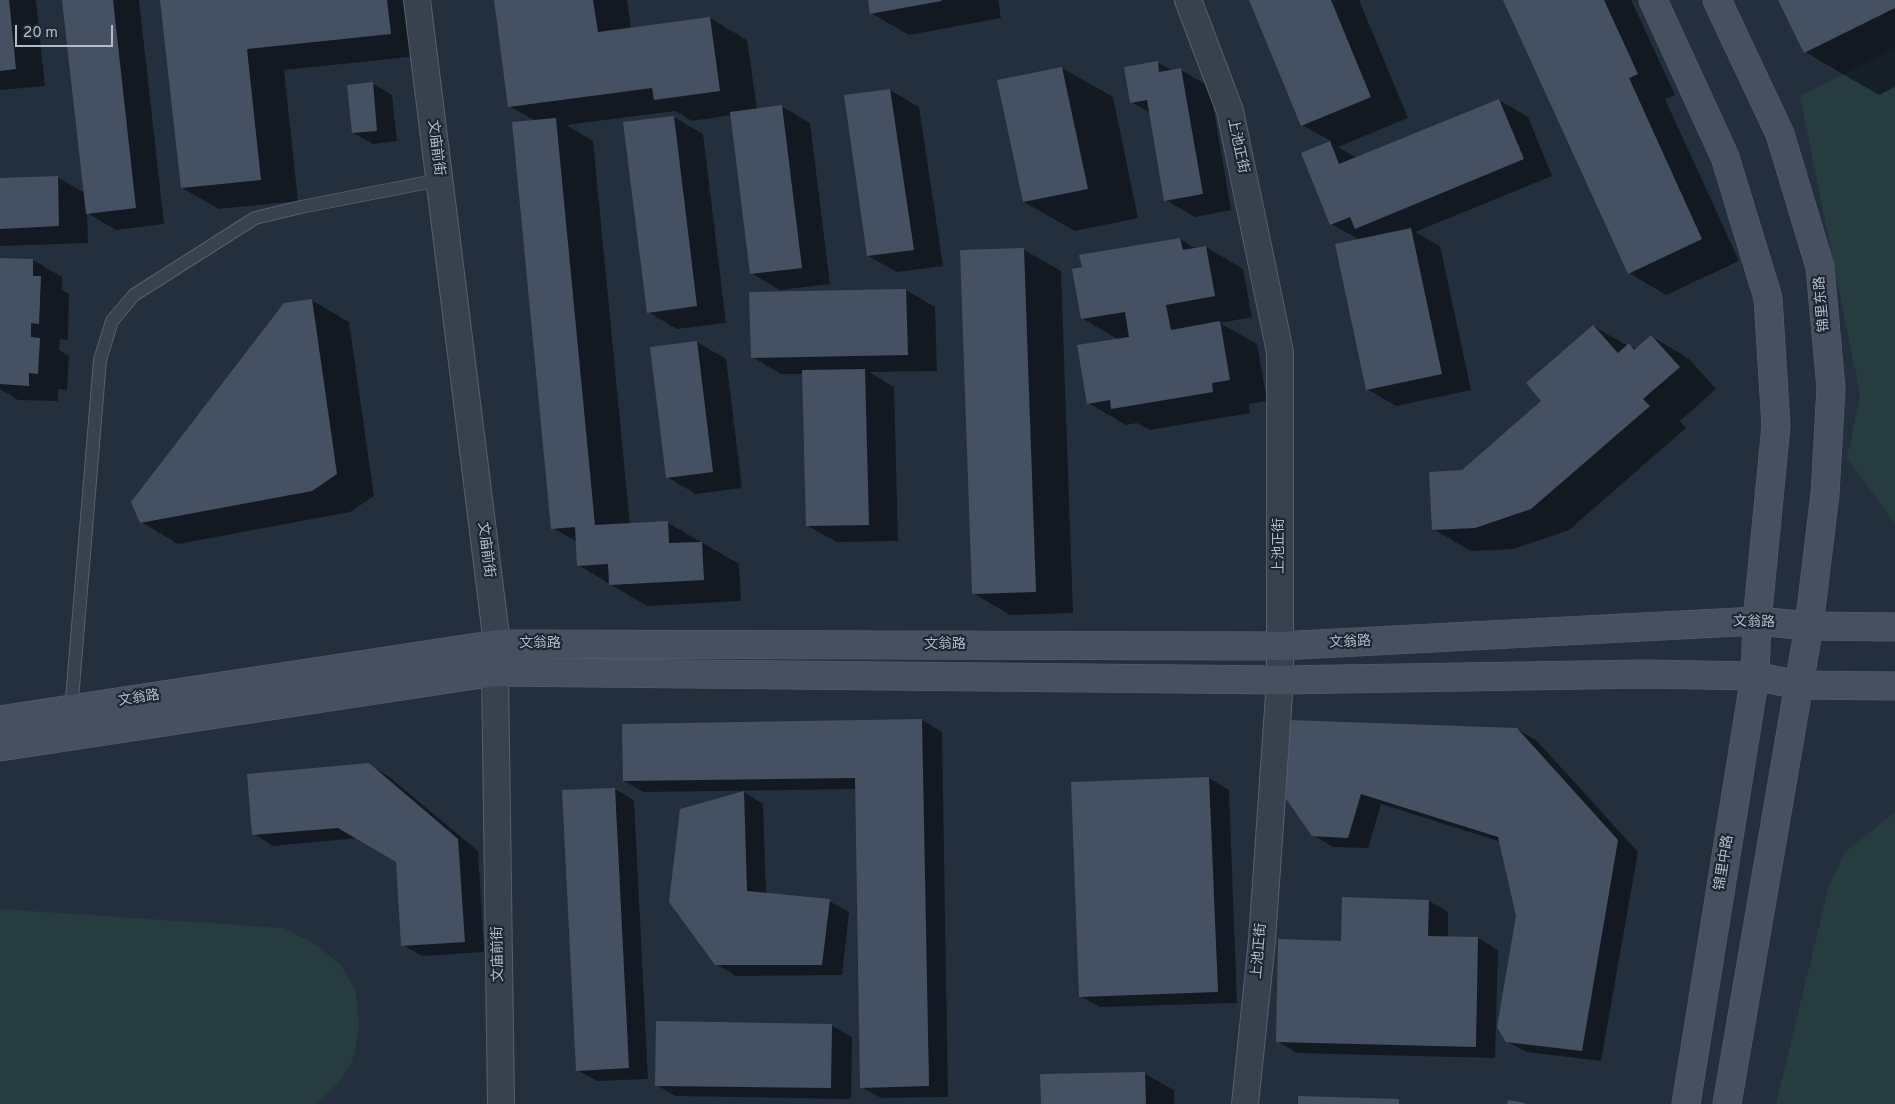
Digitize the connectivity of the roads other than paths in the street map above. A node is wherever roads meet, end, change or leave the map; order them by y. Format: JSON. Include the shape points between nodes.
{"nodes":[{"id":1,"x":417,"y":0,"type":"edge"},
{"id":2,"x":1188,"y":0,"type":"edge"},
{"id":3,"x":1653,"y":0,"type":"edge"},
{"id":4,"x":1717,"y":0,"type":"edge"},
{"id":5,"x":439,"y":180,"type":"junction"},
{"id":6,"x":1757,"y":622,"type":"junction"},
{"id":7,"x":1809,"y":626,"type":"junction"},
{"id":8,"x":1895,"y":627,"type":"edge"},
{"id":9,"x":497,"y":644,"type":"junction"},
{"id":10,"x":1280,"y":646,"type":"junction"},
{"id":11,"x":495,"y":672,"type":"junction"},
{"id":12,"x":1755,"y":676,"type":"junction"},
{"id":13,"x":1280,"y":680,"type":"junction"},
{"id":14,"x":1798,"y":685,"type":"junction"},
{"id":15,"x":1895,"y":686,"type":"edge"},
{"id":16,"x":71,"y":709,"type":"junction"},
{"id":17,"x":0,"y":720,"type":"edge"},
{"id":18,"x":72,"y":736,"type":"junction"},
{"id":19,"x":0,"y":747,"type":"edge"},
{"id":20,"x":501,"y":1104,"type":"edge"},
{"id":21,"x":1245,"y":1104,"type":"edge"},
{"id":22,"x":1686,"y":1104,"type":"edge"},
{"id":23,"x":1727,"y":1104,"type":"edge"}],
"edges":[{"from":1,"to":5,"type":"street","name":"文庙前街"},
{"from":2,"to":10,"type":"street","name":"上池正街","via":[[1230,111],[1280,352]]},
{"from":3,"to":6,"type":"main road","via":[[1725,157],[1768,298],[1776,426]]},
{"from":4,"to":7,"type":"main road","name":"锦里东路","via":[[1780,134],[1820,267],[1831,388],[1825,494]]},
{"from":5,"to":9,"type":"street","name":"文庙前街"},
{"from":5,"to":16,"type":"lane","via":[[255,218],[134,295],[112,321],[100,360]]},
{"from":6,"to":7,"type":"main road","name":"文翁路"},
{"from":6,"to":10,"type":"main road","name":"文翁路"},
{"from":6,"to":12,"type":"main road","name":"锦里中路"},
{"from":7,"to":8,"type":"main road","name":"文翁路"},
{"from":7,"to":14,"type":"main road"},
{"from":9,"to":10,"type":"main road","name":"文翁路"},
{"from":9,"to":11,"type":"street","name":"文庙前街"},
{"from":9,"to":16,"type":"main road","name":"文翁路"},
{"from":10,"to":13,"type":"street","name":"上池正街"},
{"from":11,"to":13,"type":"main road","name":"文翁路"},
{"from":11,"to":18,"type":"main road","name":"文翁路"},
{"from":11,"to":20,"type":"street","name":"文庙前街"},
{"from":12,"to":13,"type":"main road","name":"文翁路","via":[[1644,674]]},
{"from":12,"to":14,"type":"main road","name":"文翁路"},
{"from":12,"to":22,"type":"main road","name":"锦里中路"},
{"from":13,"to":21,"type":"street","name":"上池正街","via":[[1262,940]]},
{"from":14,"to":15,"type":"main road","name":"文翁路"},
{"from":14,"to":23,"type":"main road"},
{"from":16,"to":17,"type":"main road","name":"文翁路"},
{"from":16,"to":18,"type":"lane"},
{"from":18,"to":19,"type":"main road","name":"文翁路"}]}
